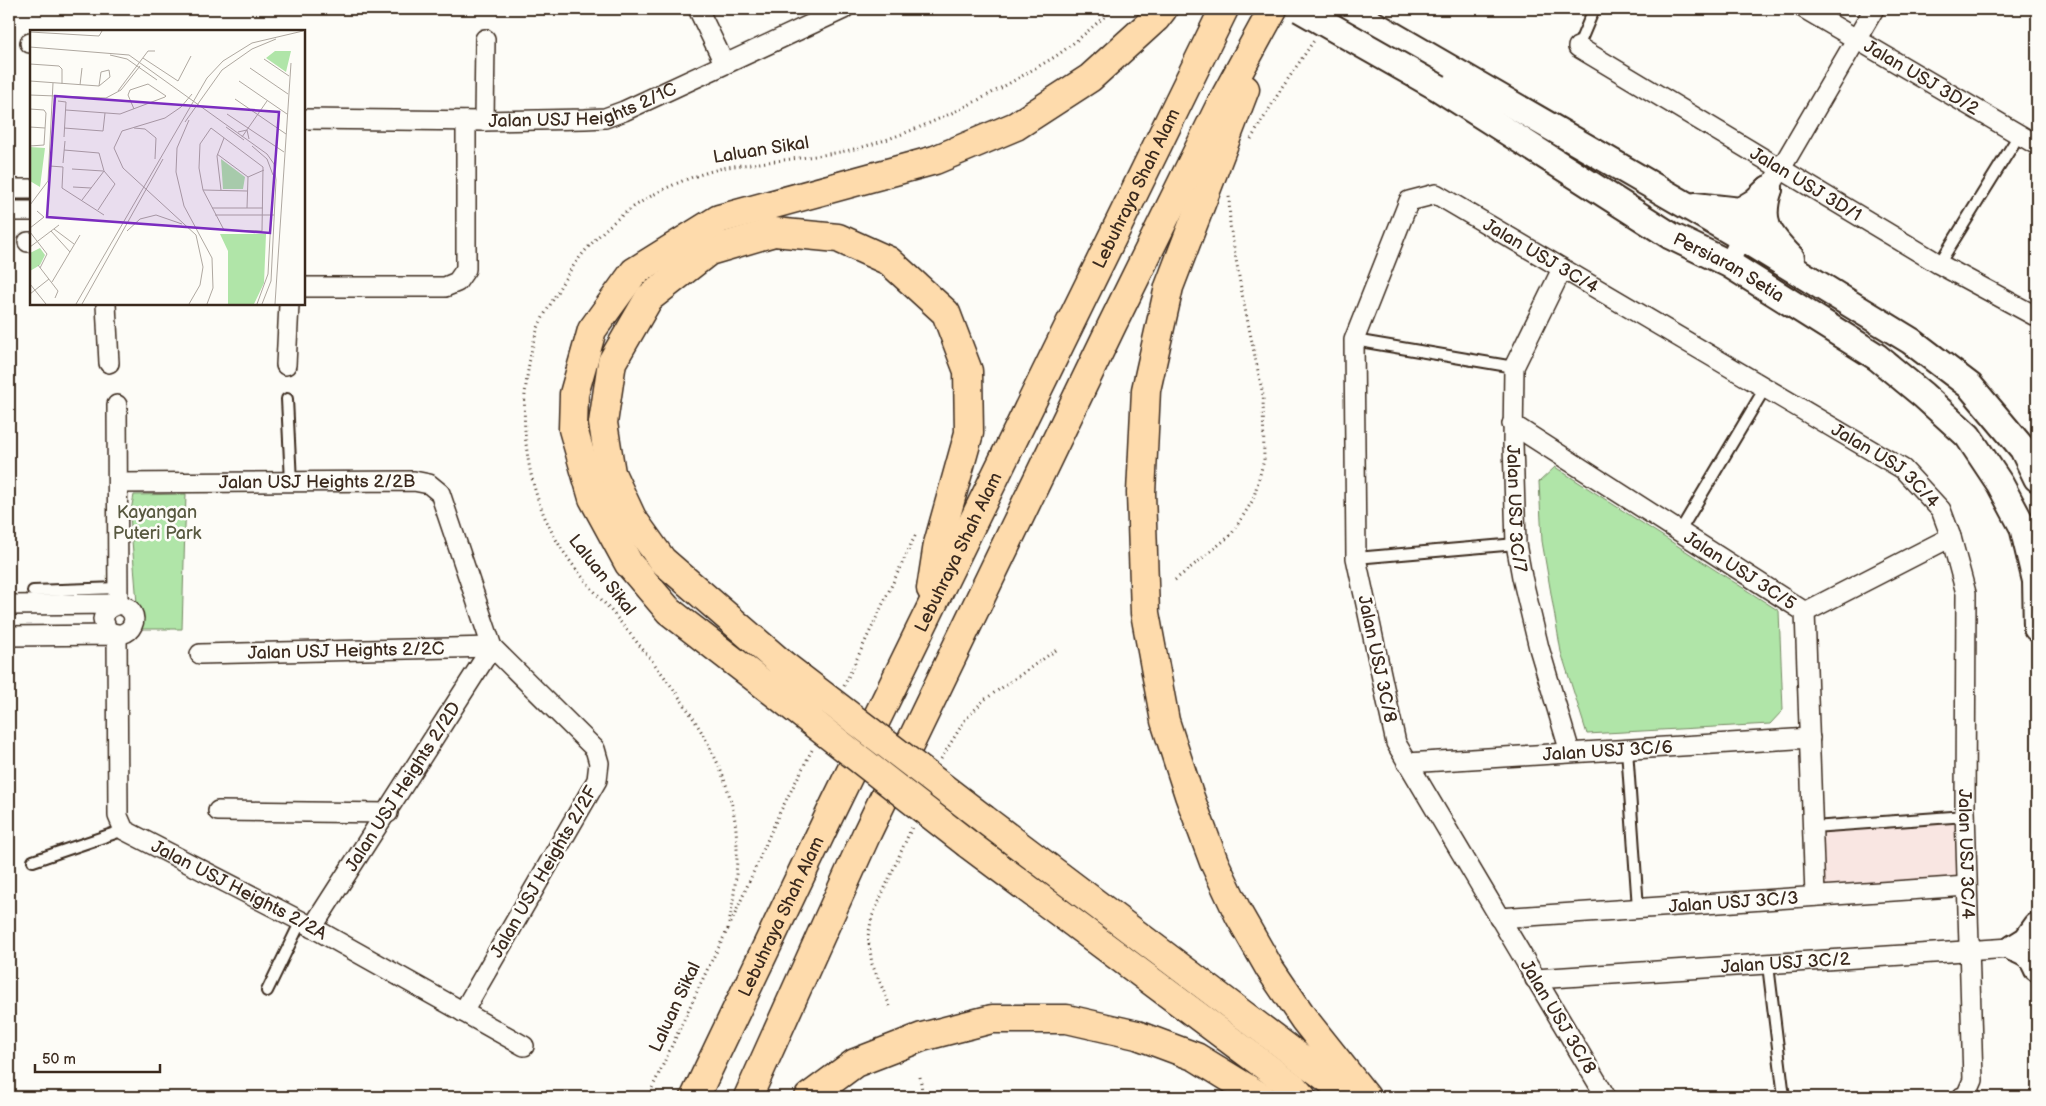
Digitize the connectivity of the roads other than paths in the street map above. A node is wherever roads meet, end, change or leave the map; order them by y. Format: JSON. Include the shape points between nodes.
{"nodes":[{"id":1,"x":698,"y":9,"type":"edge"},
{"id":2,"x":844,"y":9,"type":"edge"},
{"id":3,"x":1163,"y":9,"type":"edge"},
{"id":4,"x":1224,"y":9,"type":"edge"},
{"id":5,"x":1273,"y":9,"type":"edge"},
{"id":6,"x":1300,"y":9,"type":"edge"},
{"id":7,"x":1347,"y":9,"type":"edge"},
{"id":8,"x":1594,"y":9,"type":"edge"},
{"id":9,"x":1805,"y":9,"type":"edge"},
{"id":10,"x":1874,"y":9,"type":"edge"},
{"id":11,"x":485,"y":39,"type":"dead end"},
{"id":12,"x":1856,"y":39,"type":"junction"},
{"id":13,"x":1578,"y":47,"type":"joint"},
{"id":14,"x":724,"y":63,"type":"junction"},
{"id":15,"x":1445,"y":78,"type":"junction"},
{"id":16,"x":305,"y":119,"type":"edge"},
{"id":17,"x":475,"y":121,"type":"junction"},
{"id":18,"x":2019,"y":135,"type":"junction"},
{"id":19,"x":2037,"y":145,"type":"edge"},
{"id":20,"x":1775,"y":179,"type":"junction"},
{"id":21,"x":30,"y":189,"type":"edge"},
{"id":22,"x":9,"y":190,"type":"edge"},
{"id":23,"x":1436,"y":194,"type":"joint"},
{"id":24,"x":1685,"y":205,"type":"junction"},
{"id":25,"x":9,"y":211,"type":"edge"},
{"id":26,"x":30,"y":211,"type":"edge"},
{"id":27,"x":1741,"y":237,"type":"junction"},
{"id":28,"x":1729,"y":264,"type":"junction"},
{"id":29,"x":1939,"y":264,"type":"junction"},
{"id":30,"x":1562,"y":269,"type":"junction"},
{"id":31,"x":1813,"y":281,"type":"junction"},
{"id":32,"x":305,"y":287,"type":"edge"},
{"id":33,"x":106,"y":305,"type":"edge"},
{"id":34,"x":289,"y":305,"type":"edge"},
{"id":35,"x":2037,"y":317,"type":"edge"},
{"id":36,"x":1354,"y":340,"type":"junction"},
{"id":37,"x":109,"y":363,"type":"dead end"},
{"id":38,"x":286,"y":365,"type":"dead end"},
{"id":39,"x":1514,"y":367,"type":"junction"},
{"id":40,"x":1765,"y":388,"type":"junction"},
{"id":41,"x":287,"y":399,"type":"dead end"},
{"id":42,"x":118,"y":405,"type":"dead end"},
{"id":43,"x":1512,"y":424,"type":"junction"},
{"id":44,"x":2037,"y":478,"type":"edge"},
{"id":45,"x":292,"y":482,"type":"junction"},
{"id":46,"x":118,"y":483,"type":"junction"},
{"id":47,"x":1680,"y":531,"type":"junction"},
{"id":48,"x":1951,"y":537,"type":"junction"},
{"id":49,"x":1516,"y":544,"type":"junction"},
{"id":50,"x":1356,"y":558,"type":"junction"},
{"id":51,"x":32,"y":591,"type":"dead end"},
{"id":52,"x":118,"y":596,"type":"junction"},
{"id":53,"x":9,"y":605,"type":"edge"},
{"id":54,"x":1805,"y":612,"type":"junction"},
{"id":55,"x":927,"y":617,"type":"junction"},
{"id":56,"x":2037,"y":628,"type":"edge"},
{"id":57,"x":117,"y":635,"type":"junction"},
{"id":58,"x":9,"y":636,"type":"edge"},
{"id":59,"x":492,"y":647,"type":"junction"},
{"id":60,"x":200,"y":654,"type":"dead end"},
{"id":61,"x":1810,"y":738,"type":"junction"},
{"id":62,"x":1627,"y":749,"type":"junction"},
{"id":63,"x":1570,"y":752,"type":"junction"},
{"id":64,"x":1407,"y":763,"type":"junction"},
{"id":65,"x":218,"y":811,"type":"dead end"},
{"id":66,"x":388,"y":813,"type":"junction"},
{"id":67,"x":1966,"y":816,"type":"junction"},
{"id":68,"x":1813,"y":827,"type":"junction"},
{"id":69,"x":124,"y":830,"type":"junction"},
{"id":70,"x":33,"y":861,"type":"dead end"},
{"id":71,"x":1967,"y":886,"type":"junction"},
{"id":72,"x":1815,"y":896,"type":"junction"},
{"id":73,"x":1638,"y":908,"type":"junction"},
{"id":74,"x":1499,"y":918,"type":"junction"},
{"id":75,"x":306,"y":924,"type":"junction"},
{"id":76,"x":2037,"y":926,"type":"edge"},
{"id":77,"x":2026,"y":947,"type":"edge"},
{"id":78,"x":1969,"y":951,"type":"junction"},
{"id":79,"x":1768,"y":965,"type":"junction"},
{"id":80,"x":2037,"y":968,"type":"edge"},
{"id":81,"x":1535,"y":979,"type":"junction"},
{"id":82,"x":267,"y":991,"type":"dead end"},
{"id":83,"x":463,"y":1012,"type":"junction"},
{"id":84,"x":524,"y":1046,"type":"dead end"},
{"id":85,"x":695,"y":1097,"type":"edge"},
{"id":86,"x":748,"y":1097,"type":"edge"},
{"id":87,"x":809,"y":1097,"type":"edge"},
{"id":88,"x":1261,"y":1097,"type":"edge"},
{"id":89,"x":1302,"y":1097,"type":"edge"},
{"id":90,"x":1352,"y":1097,"type":"edge"},
{"id":91,"x":1366,"y":1097,"type":"edge"},
{"id":92,"x":1606,"y":1097,"type":"edge"},
{"id":93,"x":1784,"y":1097,"type":"edge"},
{"id":94,"x":1962,"y":1097,"type":"edge"}],
"edges":[{"from":1,"to":14,"type":"street"},
{"from":2,"to":14,"type":"street","name":"Jalan USJ Heights 2/1C"},
{"from":3,"to":89,"type":"highway","bridge":true,"via":[[1090,78],[1016,126],[935,160],[719,219],[634,272],[592,330],[574,394],[573,429],[593,498],[630,564],[669,611],[968,844],[1293,1087]]},
{"from":4,"to":55,"type":"highway","name":"Lebuhraya Shah Alam"},
{"from":5,"to":86,"type":"highway","via":[[1219,108],[1104,342],[867,834]]},
{"from":5,"to":91,"type":"highway","via":[[1169,287],[1146,390],[1141,493],[1145,613],[1165,721],[1214,862],[1270,969],[1304,1019]]},
{"from":6,"to":15,"type":"main road","name":"Persiaran Setia","bridge":true},
{"from":7,"to":15,"type":"main road","name":"Persiaran Setia"},
{"from":8,"to":13,"type":"lane"},
{"from":9,"to":12,"type":"street","name":"Jalan USJ 3D/2"},
{"from":10,"to":12,"type":"street"},
{"from":11,"to":17,"type":"street"},
{"from":12,"to":18,"type":"street","name":"Jalan USJ 3D/2"},
{"from":12,"to":20,"type":"street"},
{"from":13,"to":20,"type":"street","name":"Jalan USJ 3D/1"},
{"from":14,"to":17,"type":"street","name":"Jalan USJ Heights 2/1C","via":[[605,118]]},
{"from":15,"to":24,"type":"main road","name":"Persiaran Setia"},
{"from":15,"to":28,"type":"main road","name":"Persiaran Setia","via":[[1671,236]]},
{"from":16,"to":17,"type":"street","name":"Jalan USJ Heights 2/1C"},
{"from":17,"to":32,"type":"street","via":[[466,269],[457,282],[445,287]]},
{"from":18,"to":19,"type":"street","name":"Jalan USJ 3D/2"},
{"from":18,"to":29,"type":"lane"},
{"from":20,"to":24,"type":"main road","via":[[1755,202],[1740,211]]},
{"from":20,"to":27,"type":"street"},
{"from":20,"to":29,"type":"street","name":"Jalan USJ 3D/1"},
{"from":20,"to":31,"type":"main road","via":[[1764,215],[1766,229]]},
{"from":21,"to":22,"type":"street"},
{"from":23,"to":30,"type":"street","name":"Jalan USJ 3C/4"},
{"from":23,"to":36,"type":"street","name":"Jalan USJ 3C/8","via":[[1409,201]]},
{"from":24,"to":27,"type":"main road","name":"Persiaran Setia"},
{"from":25,"to":26,"type":"street"},
{"from":27,"to":28,"type":"street"},
{"from":27,"to":31,"type":"main road","name":"Persiaran Setia"},
{"from":28,"to":56,"type":"main road","name":"Persiaran Setia","via":[[1877,358],[1968,436],[2000,484],[2023,527],[2036,581]]},
{"from":29,"to":35,"type":"street","name":"Jalan USJ 3D/1"},
{"from":30,"to":39,"type":"street","name":"Jalan USJ 3C/7"},
{"from":30,"to":40,"type":"street","name":"Jalan USJ 3C/4"},
{"from":31,"to":44,"type":"main road","name":"Persiaran Setia","via":[[1911,341],[1970,386],[2023,449]]},
{"from":33,"to":37,"type":"street"},
{"from":34,"to":38,"type":"street"},
{"from":36,"to":39,"type":"lane"},
{"from":36,"to":50,"type":"street","name":"Jalan USJ 3C/8"},
{"from":39,"to":43,"type":"street","name":"Jalan USJ 3C/7"},
{"from":40,"to":47,"type":"lane"},
{"from":40,"to":48,"type":"street","name":"Jalan USJ 3C/4","via":[[1903,470],[1940,510]]},
{"from":41,"to":45,"type":"lane"},
{"from":42,"to":46,"type":"street"},
{"from":43,"to":47,"type":"street","name":"Jalan USJ 3C/5"},
{"from":43,"to":49,"type":"street","name":"Jalan USJ 3C/7"},
{"from":45,"to":46,"type":"street","name":"Jalan USJ Heights 2/2B"},
{"from":45,"to":59,"type":"street","name":"Jalan USJ Heights 2/2B","via":[[414,481],[429,484],[440,493]]},
{"from":46,"to":52,"type":"street"},
{"from":47,"to":54,"type":"street","name":"Jalan USJ 3C/5"},
{"from":48,"to":54,"type":"street"},
{"from":48,"to":67,"type":"street","name":"Jalan USJ 3C/4","via":[[1966,593]]},
{"from":49,"to":50,"type":"lane"},
{"from":49,"to":63,"type":"street","name":"Jalan USJ 3C/7","via":[[1539,648]]},
{"from":50,"to":64,"type":"street","name":"Jalan USJ 3C/8","via":[[1396,743]]},
{"from":51,"to":52,"type":"lane"},
{"from":52,"to":53,"type":"street"},
{"from":52,"to":57,"type":"street","via":[[132,611],[134,620],[132,628]]},
{"from":54,"to":61,"type":"street","name":"Jalan USJ 3C/5"},
{"from":55,"to":85,"type":"highway","name":"Lebuhraya Shah Alam"},
{"from":55,"to":90,"type":"highway","bridge":true,"via":[[938,544],[969,433],[968,371],[946,313],[888,261],[838,238],[774,232],[709,251],[650,298],[612,362],[603,423],[611,473],[632,518],[662,560],[781,663]]},
{"from":57,"to":58,"type":"street"},
{"from":57,"to":69,"type":"street","via":[[118,816]]},
{"from":59,"to":60,"type":"street","name":"Jalan USJ Heights 2/2C"},
{"from":59,"to":66,"type":"street","name":"Jalan USJ Heights 2/2D"},
{"from":59,"to":83,"type":"street","name":"Jalan USJ Heights 2/2F","via":[[595,749],[599,763],[597,780]]},
{"from":61,"to":62,"type":"street","name":"Jalan USJ 3C/6"},
{"from":61,"to":68,"type":"street","name":"Jalan USJ 3C/5"},
{"from":62,"to":63,"type":"street","name":"Jalan USJ 3C/6"},
{"from":62,"to":73,"type":"lane"},
{"from":63,"to":64,"type":"street","name":"Jalan USJ 3C/6"},
{"from":64,"to":74,"type":"street","name":"Jalan USJ 3C/8"},
{"from":65,"to":66,"type":"street"},
{"from":66,"to":75,"type":"street","name":"Jalan USJ Heights 2/2D"},
{"from":67,"to":68,"type":"lane"},
{"from":67,"to":71,"type":"street","name":"Jalan USJ 3C/4"},
{"from":68,"to":72,"type":"street","name":"Jalan USJ 3C/5"},
{"from":69,"to":70,"type":"lane"},
{"from":69,"to":75,"type":"street","name":"Jalan USJ Heights 2/2A"},
{"from":71,"to":72,"type":"street","name":"Jalan USJ 3C/3"},
{"from":71,"to":78,"type":"street","name":"Jalan USJ 3C/4"},
{"from":72,"to":73,"type":"street","name":"Jalan USJ 3C/3"},
{"from":73,"to":74,"type":"street","name":"Jalan USJ 3C/3"},
{"from":74,"to":81,"type":"street","name":"Jalan USJ 3C/8"},
{"from":75,"to":82,"type":"lane"},
{"from":75,"to":83,"type":"street","name":"Jalan USJ Heights 2/2A"},
{"from":76,"to":77,"type":"main road"},
{"from":77,"to":78,"type":"street","name":"Jalan USJ 3C/2"},
{"from":77,"to":80,"type":"main road"},
{"from":78,"to":79,"type":"street","name":"Jalan USJ 3C/2"},
{"from":78,"to":94,"type":"street","name":"Jalan USJ 3C/4","via":[[1973,1080],[1966,1096]]},
{"from":79,"to":81,"type":"street","name":"Jalan USJ 3C/2"},
{"from":79,"to":93,"type":"lane"},
{"from":81,"to":92,"type":"street","name":"Jalan USJ 3C/8"},
{"from":83,"to":84,"type":"street","name":"Jalan USJ Heights 2/2A"},
{"from":87,"to":88,"type":"highway","via":[[855,1063],[922,1037],[992,1019],[1067,1019],[1137,1035],[1196,1057]]}]}
